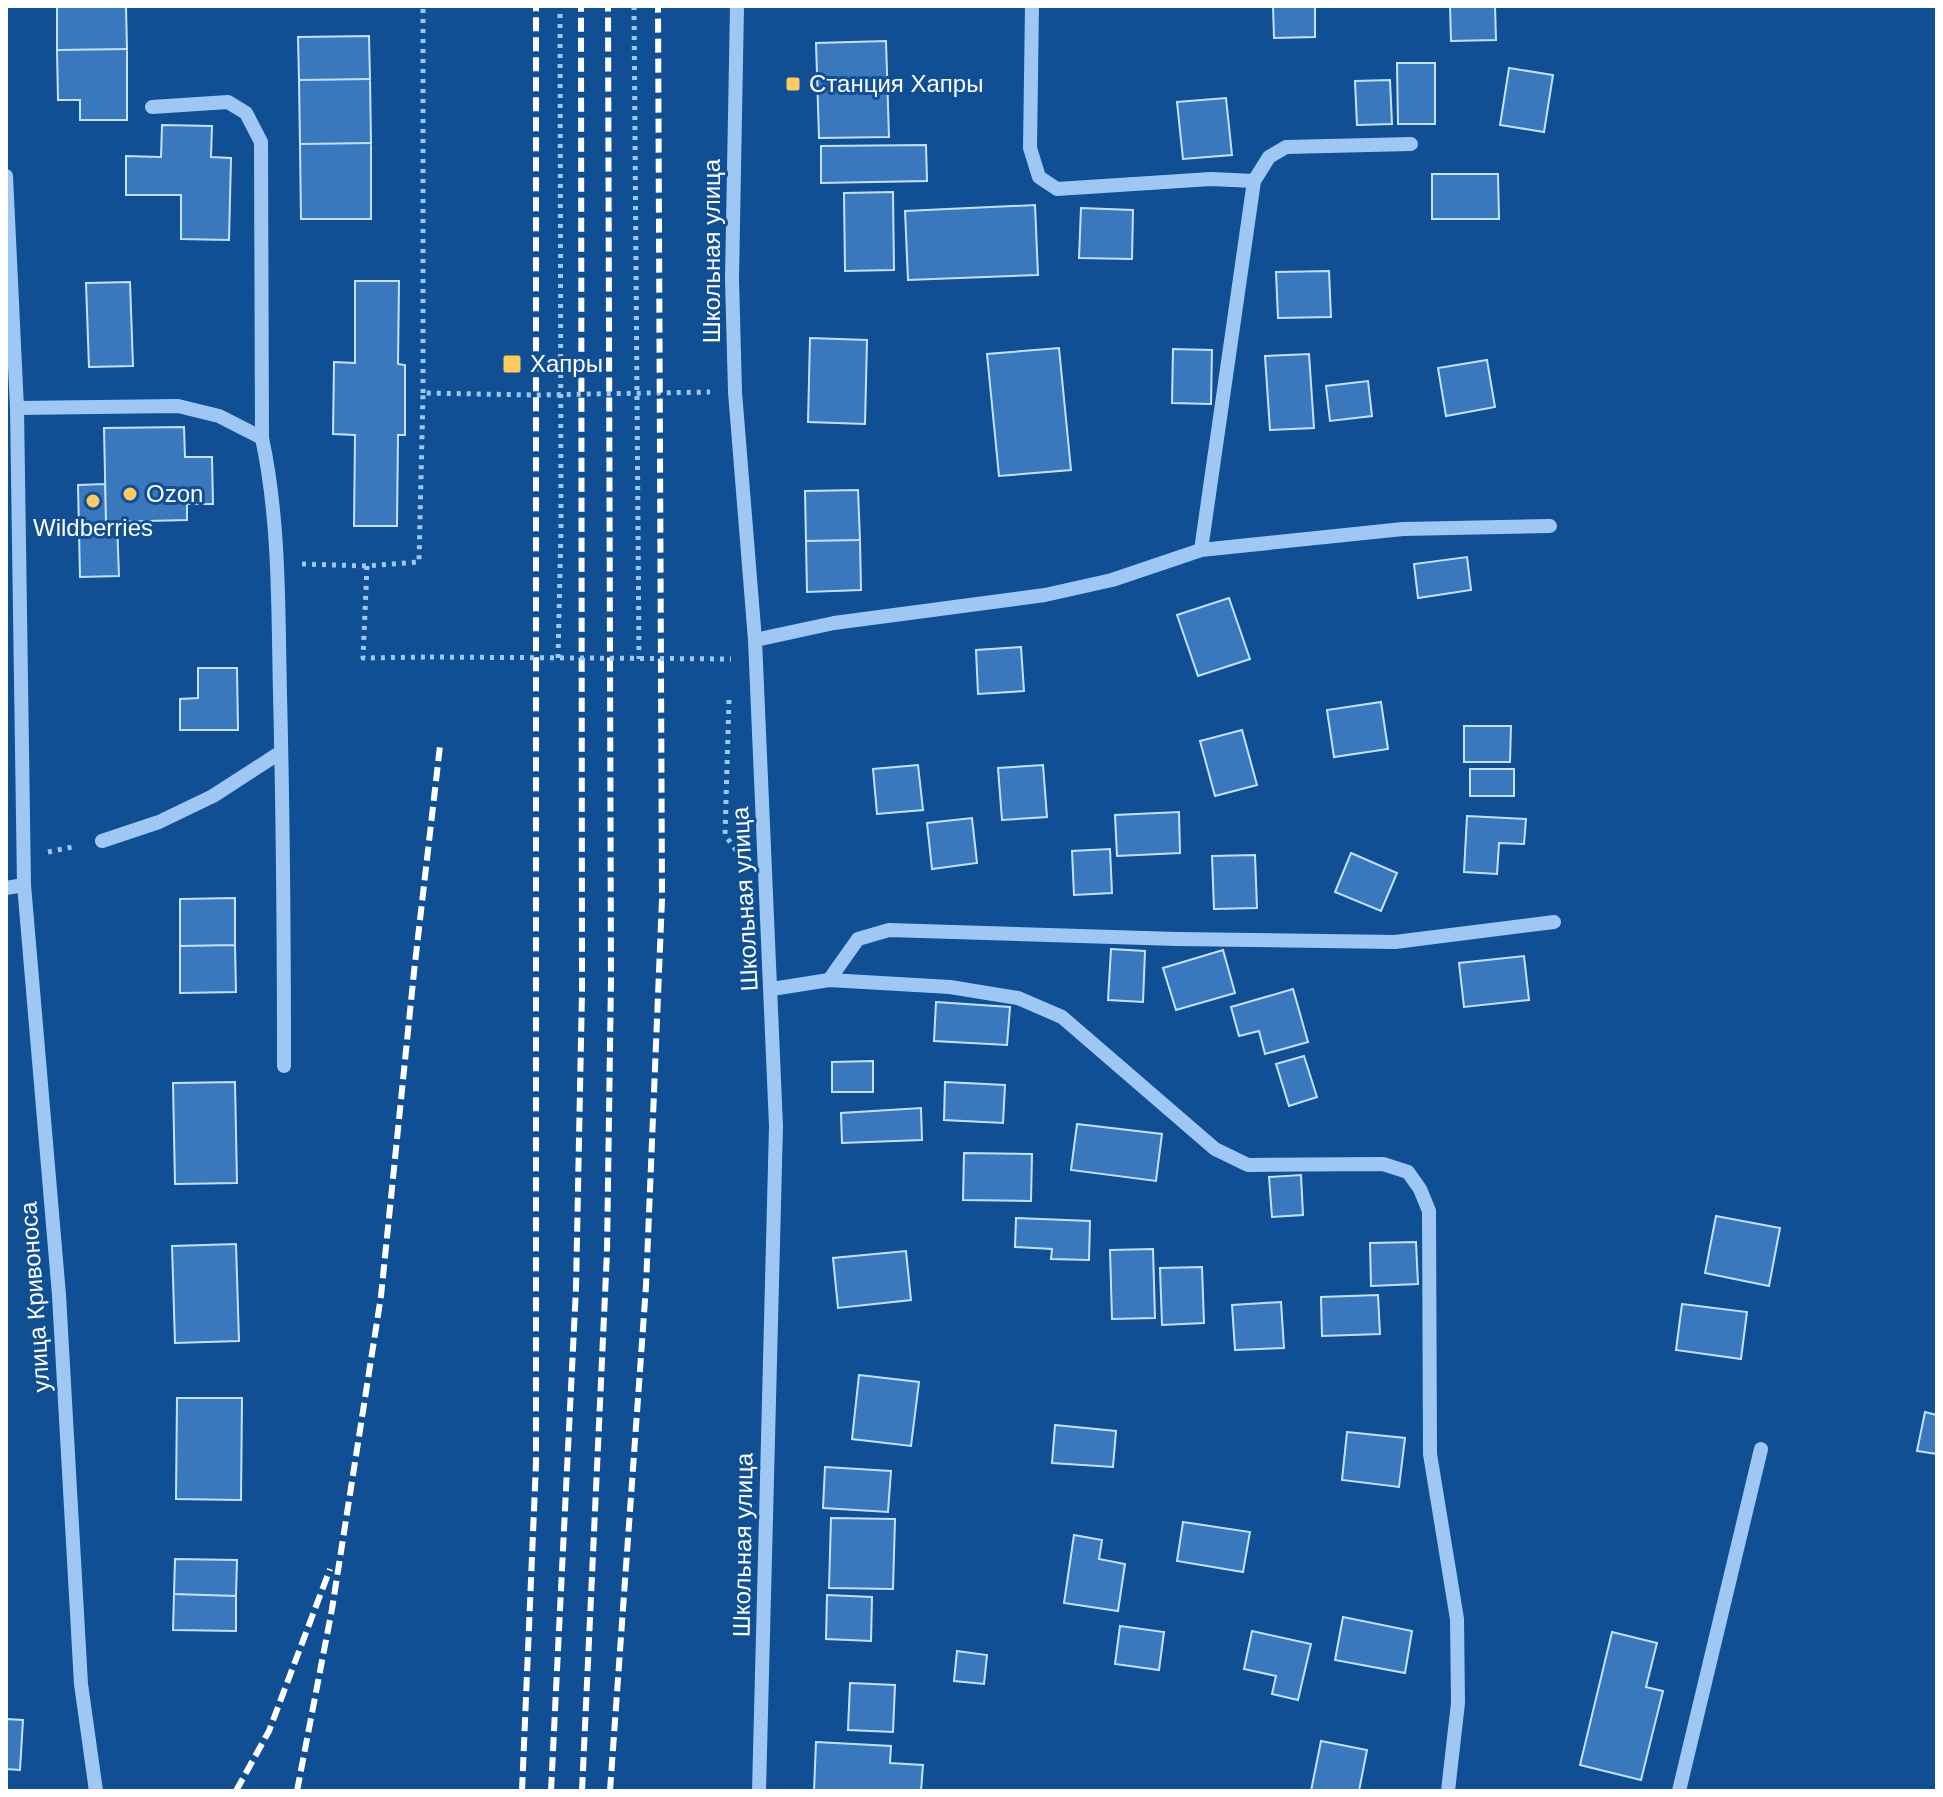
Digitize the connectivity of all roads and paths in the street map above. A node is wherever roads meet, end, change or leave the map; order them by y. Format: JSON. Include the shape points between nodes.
{"nodes":[{"id":1,"x":423,"y":6,"type":"edge"},
{"id":2,"x":560,"y":6,"type":"edge"},
{"id":3,"x":634,"y":6,"type":"edge"},
{"id":4,"x":737,"y":6,"type":"edge"},
{"id":5,"x":1032,"y":6,"type":"edge"},
{"id":6,"x":152,"y":107,"type":"dead end"},
{"id":7,"x":1411,"y":144,"type":"dead end"},
{"id":8,"x":6,"y":176,"type":"edge"},
{"id":9,"x":1254,"y":181,"type":"junction"},
{"id":10,"x":735,"y":392,"type":"junction"},
{"id":11,"x":423,"y":393,"type":"junction"},
{"id":12,"x":560,"y":394,"type":"junction"},
{"id":13,"x":636,"y":394,"type":"junction"},
{"id":14,"x":17,"y":408,"type":"junction"},
{"id":15,"x":262,"y":438,"type":"junction"},
{"id":16,"x":1550,"y":526,"type":"dead end"},
{"id":17,"x":1201,"y":550,"type":"junction"},
{"id":18,"x":277,"y":563,"type":"junction"},
{"id":19,"x":367,"y":566,"type":"junction"},
{"id":20,"x":755,"y":640,"type":"junction"},
{"id":21,"x":558,"y":658,"type":"junction"},
{"id":22,"x":639,"y":659,"type":"junction"},
{"id":23,"x":730,"y":674,"type":"dead end"},
{"id":24,"x":730,"y":688,"type":"dead end"},
{"id":25,"x":281,"y":752,"type":"junction"},
{"id":26,"x":725,"y":835,"type":"dead end"},
{"id":27,"x":102,"y":841,"type":"joint"},
{"id":28,"x":23,"y":857,"type":"junction"},
{"id":29,"x":24,"y":885,"type":"junction"},
{"id":30,"x":6,"y":888,"type":"edge"},
{"id":31,"x":1554,"y":922,"type":"dead end"},
{"id":32,"x":829,"y":980,"type":"junction"},
{"id":33,"x":772,"y":989,"type":"junction"},
{"id":34,"x":284,"y":1066,"type":"dead end"},
{"id":35,"x":1761,"y":1449,"type":"dead end"},
{"id":36,"x":96,"y":1791,"type":"edge"},
{"id":37,"x":759,"y":1791,"type":"edge"},
{"id":38,"x":1448,"y":1791,"type":"edge"},
{"id":39,"x":1679,"y":1791,"type":"edge"}],
"edges":[{"from":1,"to":11,"type":"path"},
{"from":2,"to":12,"type":"path"},
{"from":3,"to":13,"type":"path"},
{"from":4,"to":10,"type":"street","name":"Школьная улица"},
{"from":5,"to":9,"type":"street","via":[[1030,148],[1039,177],[1057,189]]},
{"from":6,"to":15,"type":"street","via":[[228,102],[246,113],[261,142]]},
{"from":7,"to":9,"type":"street","via":[[1286,147],[1269,157]]},
{"from":8,"to":14,"type":"street","name":"улица Кривоноса"},
{"from":9,"to":17,"type":"street"},
{"from":10,"to":13,"type":"path"},
{"from":10,"to":20,"type":"street","name":"Школьная улица"},
{"from":11,"to":12,"type":"path"},
{"from":11,"to":19,"type":"path","via":[[419,562]]},
{"from":12,"to":13,"type":"path"},
{"from":12,"to":21,"type":"path"},
{"from":13,"to":22,"type":"path"},
{"from":14,"to":15,"type":"street","via":[[178,406],[219,416]]},
{"from":14,"to":28,"type":"street","name":"улица Кривоноса"},
{"from":15,"to":18,"type":"street"},
{"from":16,"to":17,"type":"street","via":[[1403,529]]},
{"from":17,"to":20,"type":"street","via":[[1112,580],[1045,595],[834,623]]},
{"from":18,"to":19,"type":"path"},
{"from":18,"to":25,"type":"street"},
{"from":19,"to":21,"type":"path","bridge":true,"via":[[363,658]]},
{"from":20,"to":33,"type":"street","name":"Школьная улица"},
{"from":21,"to":22,"type":"path","bridge":true},
{"from":22,"to":23,"type":"path","bridge":true,"via":[[731,659]]},
{"from":24,"to":26,"type":"path"},
{"from":25,"to":27,"type":"street","via":[[213,796]]},
{"from":25,"to":34,"type":"street"},
{"from":27,"to":28,"type":"path"},
{"from":28,"to":29,"type":"street","name":"улица Кривоноса"},
{"from":29,"to":30,"type":"street"},
{"from":29,"to":36,"type":"street","name":"улица Кривоноса","via":[[59,1295],[81,1684]]},
{"from":31,"to":32,"type":"street","via":[[1395,942],[889,930],[858,939]]},
{"from":32,"to":33,"type":"street"},
{"from":32,"to":38,"type":"street","via":[[950,987],[1018,998],[1062,1017],[1215,1149],[1248,1165],[1383,1164],[1408,1172],[1429,1211],[1430,1454],[1457,1619],[1458,1703]]},
{"from":33,"to":37,"type":"street","name":"Школьная улица","via":[[776,1126]]},
{"from":35,"to":39,"type":"street"}]}
